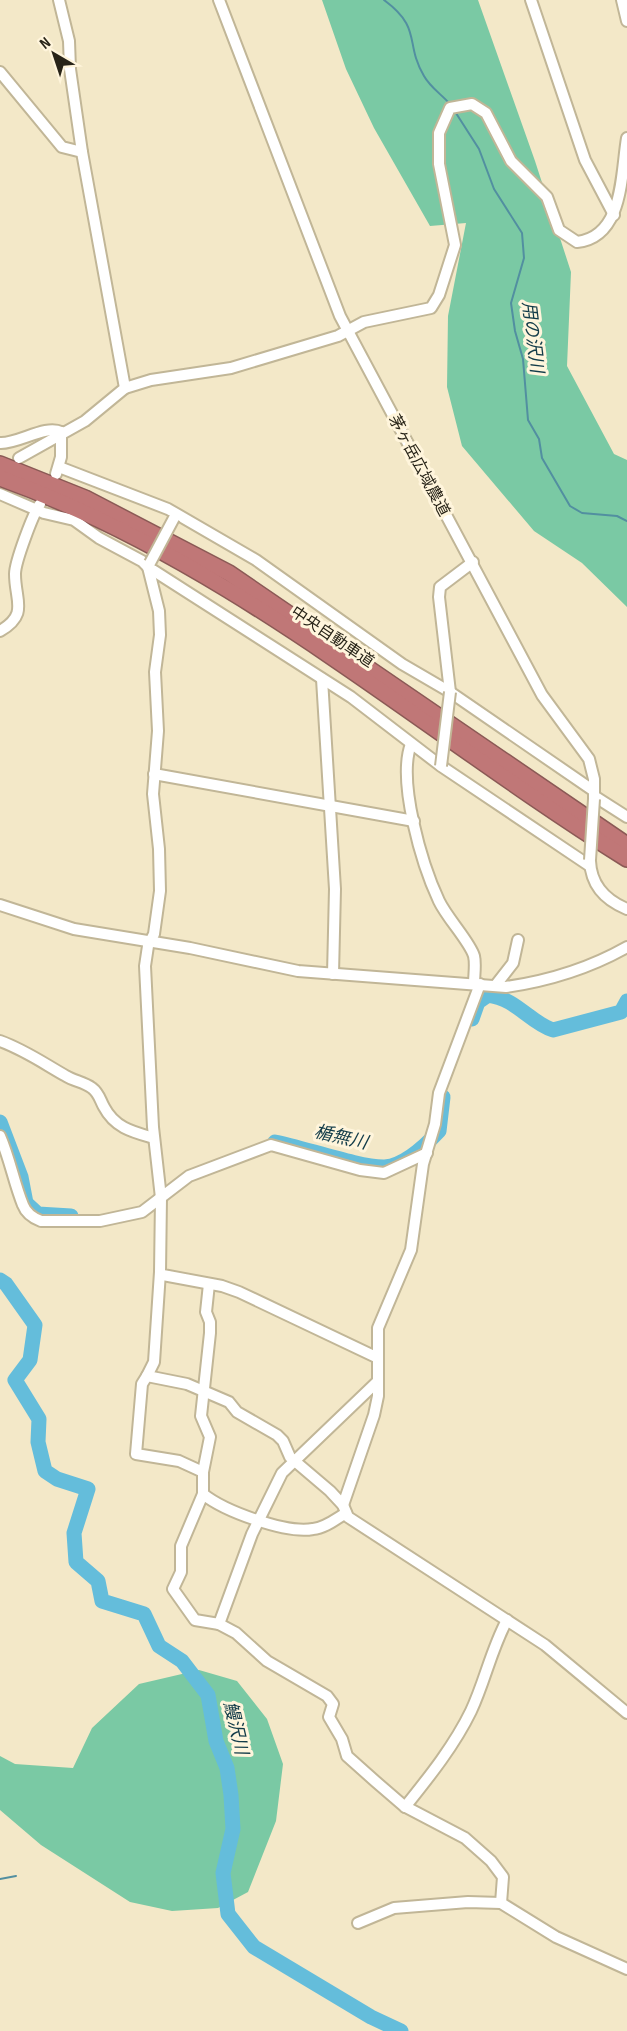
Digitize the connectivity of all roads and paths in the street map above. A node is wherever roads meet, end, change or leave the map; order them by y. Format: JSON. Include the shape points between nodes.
{"nodes":[{"id":1,"x":60,"y":0,"type":"edge"},
{"id":2,"x":219,"y":0,"type":"edge"},
{"id":3,"x":531,"y":0,"type":"edge"},
{"id":4,"x":622,"y":0,"type":"edge"},
{"id":5,"x":627,"y":21,"type":"edge"},
{"id":6,"x":0,"y":72,"type":"edge"},
{"id":7,"x":627,"y":138,"type":"edge"},
{"id":8,"x":82,"y":152,"type":"junction"},
{"id":9,"x":614,"y":215,"type":"junction"},
{"id":10,"x":348,"y":330,"type":"junction"},
{"id":11,"x":125,"y":388,"type":"junction"},
{"id":12,"x":61,"y":432,"type":"junction"},
{"id":13,"x":0,"y":443,"type":"edge"},
{"id":14,"x":19,"y":458,"type":"dead end"},
{"id":15,"x":0,"y":464,"type":"edge"},
{"id":16,"x":0,"y":478,"type":"edge"},
{"id":17,"x":0,"y":494,"type":"edge"},
{"id":18,"x":38,"y":506,"type":"junction"},
{"id":19,"x":175,"y":516,"type":"junction"},
{"id":20,"x":473,"y":562,"type":"junction"},
{"id":21,"x":149,"y":565,"type":"junction"},
{"id":22,"x":0,"y":631,"type":"edge"},
{"id":23,"x":322,"y":679,"type":"junction"},
{"id":24,"x":450,"y":692,"type":"junction"},
{"id":25,"x":411,"y":744,"type":"junction"},
{"id":26,"x":441,"y":766,"type":"junction"},
{"id":27,"x":154,"y":774,"type":"junction"},
{"id":28,"x":594,"y":795,"type":"junction"},
{"id":29,"x":329,"y":806,"type":"junction"},
{"id":30,"x":627,"y":817,"type":"edge"},
{"id":31,"x":414,"y":821,"type":"junction"},
{"id":32,"x":627,"y":845,"type":"edge"},
{"id":33,"x":627,"y":859,"type":"edge"},
{"id":34,"x":590,"y":863,"type":"junction"},
{"id":35,"x":0,"y":905,"type":"edge"},
{"id":36,"x":627,"y":909,"type":"edge"},
{"id":37,"x":519,"y":940,"type":"dead end"},
{"id":38,"x":150,"y":941,"type":"junction"},
{"id":39,"x":627,"y":947,"type":"edge"},
{"id":40,"x":333,"y":974,"type":"junction"},
{"id":41,"x":477,"y":984,"type":"junction"},
{"id":42,"x":495,"y":986,"type":"junction"},
{"id":43,"x":0,"y":1041,"type":"edge"},
{"id":44,"x":0,"y":1136,"type":"edge"},
{"id":45,"x":154,"y":1138,"type":"junction"},
{"id":46,"x":429,"y":1144,"type":"junction"},
{"id":47,"x":161,"y":1198,"type":"junction"},
{"id":48,"x":160,"y":1272,"type":"junction"},
{"id":49,"x":209,"y":1284,"type":"junction"},
{"id":50,"x":378,"y":1358,"type":"junction"},
{"id":51,"x":147,"y":1376,"type":"junction"},
{"id":52,"x":378,"y":1381,"type":"junction"},
{"id":53,"x":204,"y":1392,"type":"junction"},
{"id":54,"x":295,"y":1461,"type":"junction"},
{"id":55,"x":203,"y":1472,"type":"junction"},
{"id":56,"x":202,"y":1494,"type":"junction"},
{"id":57,"x":345,"y":1509,"type":"junction"},
{"id":58,"x":259,"y":1519,"type":"junction"},
{"id":59,"x":507,"y":1620,"type":"junction"},
{"id":60,"x":219,"y":1624,"type":"junction"},
{"id":61,"x":627,"y":1713,"type":"edge"},
{"id":62,"x":405,"y":1807,"type":"junction"},
{"id":63,"x":501,"y":1903,"type":"junction"},
{"id":64,"x":358,"y":1923,"type":"dead end"},
{"id":65,"x":627,"y":1969,"type":"edge"}],
"edges":[{"from":1,"to":8,"type":"street","via":[[69,41]]},
{"from":2,"to":10,"type":"street","name":"茅ヶ岳広域農道"},
{"from":3,"to":9,"type":"street","via":[[585,160]]},
{"from":4,"to":5,"type":"street"},
{"from":6,"to":8,"type":"street","via":[[62,147]]},
{"from":7,"to":9,"type":"street"},
{"from":8,"to":11,"type":"street"},
{"from":9,"to":10,"type":"street","via":[[603,230],[585,242],[564,235],[555,224],[547,197],[511,161],[491,120],[480,107],[458,104],[446,113],[439,133],[440,171],[454,244],[436,303],[425,311],[364,322]]},
{"from":10,"to":11,"type":"street","via":[[231,368],[151,380]]},
{"from":10,"to":20,"type":"street","name":"茅ヶ岳広域農道"},
{"from":11,"to":12,"type":"street","via":[[85,421]]},
{"from":12,"to":13,"type":"street","via":[[52,430],[9,444]]},
{"from":12,"to":14,"type":"street"},
{"from":12,"to":19,"type":"street","via":[[57,470]]},
{"from":15,"to":32,"type":"highway","name":"中央自動車道","via":[[86,498],[229,573]]},
{"from":16,"to":33,"type":"highway","name":"中央自動車道","via":[[81,509],[222,584]]},
{"from":17,"to":18,"type":"street"},
{"from":18,"to":21,"type":"street","via":[[44,513],[74,520]]},
{"from":18,"to":22,"type":"street","via":[[17,563],[16,618]]},
{"from":19,"to":21,"type":"street","bridge":true},
{"from":19,"to":24,"type":"street","via":[[256,560],[402,664]]},
{"from":20,"to":24,"type":"street","via":[[440,587]]},
{"from":20,"to":28,"type":"street","name":"茅ヶ岳広域農道","via":[[542,695],[589,759]]},
{"from":21,"to":23,"type":"street"},
{"from":21,"to":27,"type":"street","via":[[160,635],[155,672],[158,731]]},
{"from":23,"to":25,"type":"street"},
{"from":23,"to":29,"type":"street"},
{"from":24,"to":26,"type":"street","bridge":true},
{"from":24,"to":28,"type":"street"},
{"from":25,"to":26,"type":"street"},
{"from":25,"to":31,"type":"street","via":[[408,775]]},
{"from":26,"to":34,"type":"street"},
{"from":27,"to":29,"type":"street"},
{"from":27,"to":38,"type":"street","via":[[160,891]]},
{"from":28,"to":30,"type":"street"},
{"from":28,"to":34,"type":"street","name":"茅ヶ岳広域農道","bridge":true},
{"from":29,"to":31,"type":"street"},
{"from":29,"to":40,"type":"street","via":[[335,889]]},
{"from":31,"to":41,"type":"street","via":[[415,837],[439,901],[474,957]]},
{"from":34,"to":36,"type":"street","name":"茅ヶ岳広域農道","via":[[598,889]]},
{"from":35,"to":38,"type":"street","via":[[74,929]]},
{"from":37,"to":42,"type":"street","via":[[513,963]]},
{"from":38,"to":40,"type":"street","via":[[298,971]]},
{"from":38,"to":45,"type":"street","via":[[145,966]]},
{"from":39,"to":42,"type":"street","via":[[537,983]]},
{"from":40,"to":41,"type":"street"},
{"from":41,"to":42,"type":"street"},
{"from":41,"to":46,"type":"street","via":[[439,1093]]},
{"from":43,"to":45,"type":"street","via":[[26,1050],[66,1076],[87,1084],[99,1095],[107,1114],[116,1123]]},
{"from":44,"to":47,"type":"street","via":[[23,1207],[35,1219],[100,1221],[142,1212]]},
{"from":45,"to":47,"type":"street"},
{"from":46,"to":47,"type":"street","via":[[384,1173],[271,1145],[189,1176]]},
{"from":46,"to":50,"type":"street","via":[[411,1250],[378,1328]]},
{"from":47,"to":48,"type":"street"},
{"from":48,"to":49,"type":"street"},
{"from":48,"to":51,"type":"street","via":[[154,1362]]},
{"from":49,"to":50,"type":"street","via":[[239,1292]]},
{"from":49,"to":53,"type":"street","via":[[206,1312],[210,1333]]},
{"from":50,"to":52,"type":"street"},
{"from":51,"to":53,"type":"street","via":[[187,1384]]},
{"from":51,"to":55,"type":"street","via":[[142,1384],[136,1454],[179,1461]]},
{"from":52,"to":54,"type":"street"},
{"from":52,"to":57,"type":"street","via":[[374,1415]]},
{"from":53,"to":54,"type":"street","via":[[229,1402],[237,1412],[277,1435]]},
{"from":53,"to":55,"type":"street","via":[[202,1422],[210,1437]]},
{"from":54,"to":57,"type":"street"},
{"from":54,"to":58,"type":"street","via":[[282,1473]]},
{"from":55,"to":56,"type":"street"},
{"from":56,"to":58,"type":"street"},
{"from":56,"to":60,"type":"street","via":[[181,1546],[181,1572],[173,1589],[195,1620]]},
{"from":57,"to":58,"type":"street","via":[[314,1529],[291,1529]]},
{"from":57,"to":59,"type":"street","via":[[375,1535]]},
{"from":58,"to":60,"type":"street"},
{"from":59,"to":61,"type":"street","via":[[545,1645]]},
{"from":59,"to":62,"type":"street","via":[[470,1714],[441,1763]]},
{"from":60,"to":62,"type":"street","via":[[236,1633],[267,1661],[327,1696],[333,1704],[329,1718],[347,1756]]},
{"from":62,"to":63,"type":"street","via":[[465,1838],[491,1861],[502,1877]]},
{"from":63,"to":64,"type":"street","via":[[394,1908]]},
{"from":63,"to":65,"type":"street","via":[[556,1937]]}]}
